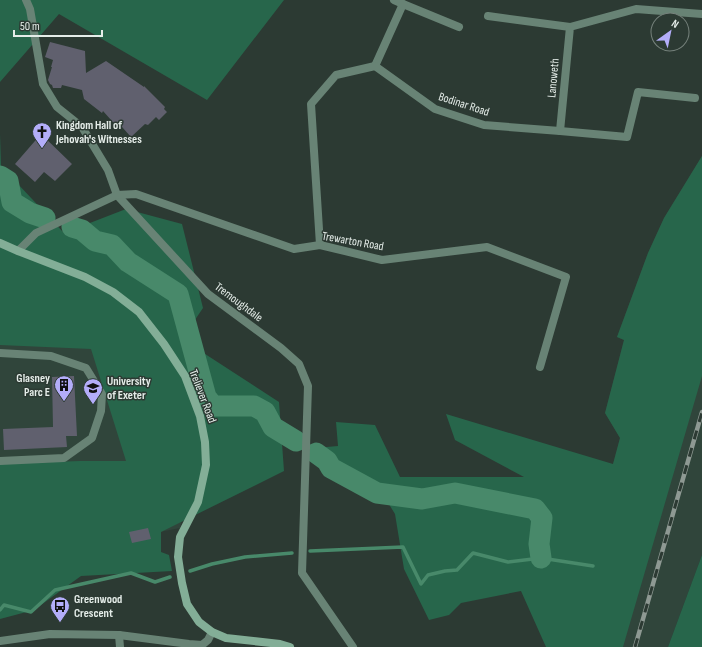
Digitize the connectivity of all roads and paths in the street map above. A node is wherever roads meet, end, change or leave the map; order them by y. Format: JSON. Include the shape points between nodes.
{"nodes":[{"id":1,"x":26,"y":0,"type":"edge"},
{"id":2,"x":394,"y":0,"type":"edge"},
{"id":3,"x":403,"y":4,"type":"junction"},
{"id":4,"x":702,"y":14,"type":"edge"},
{"id":5,"x":488,"y":16,"type":"dead end"},
{"id":6,"x":459,"y":27,"type":"dead end"},
{"id":7,"x":570,"y":27,"type":"junction"},
{"id":8,"x":375,"y":66,"type":"junction"},
{"id":9,"x":695,"y":98,"type":"dead end"},
{"id":10,"x":560,"y":130,"type":"junction"},
{"id":11,"x":117,"y":195,"type":"junction"},
{"id":12,"x":0,"y":243,"type":"edge"},
{"id":13,"x":320,"y":245,"type":"junction"},
{"id":14,"x":18,"y":251,"type":"junction"},
{"id":15,"x":0,"y":353,"type":"edge"},
{"id":16,"x":540,"y":367,"type":"dead end"},
{"id":17,"x":0,"y":462,"type":"edge"},
{"id":18,"x":212,"y":632,"type":"junction"},
{"id":19,"x":119,"y":635,"type":"junction"},
{"id":20,"x":0,"y":641,"type":"edge"},
{"id":21,"x":120,"y":647,"type":"edge"},
{"id":22,"x":290,"y":647,"type":"edge"},
{"id":23,"x":353,"y":647,"type":"edge"}],
"edges":[{"from":1,"to":11,"type":"street","name":"Tremoughdale","via":[[30,9],[43,84],[57,107],[82,127],[108,170]]},
{"from":2,"to":3,"type":"street"},
{"from":3,"to":6,"type":"street"},
{"from":3,"to":8,"type":"street"},
{"from":4,"to":7,"type":"street","via":[[636,9]]},
{"from":5,"to":7,"type":"street"},
{"from":7,"to":10,"type":"street","name":"Lanoweth"},
{"from":8,"to":10,"type":"street","name":"Bodinar Road","via":[[435,110],[484,125]]},
{"from":8,"to":13,"type":"street","via":[[336,75],[311,104]]},
{"from":9,"to":10,"type":"street","name":"Bodinar Road","via":[[638,92],[627,137]]},
{"from":11,"to":13,"type":"street","name":"Trewarton Road","via":[[136,194],[294,249]]},
{"from":11,"to":14,"type":"street","via":[[36,233]]},
{"from":11,"to":23,"type":"street","name":"Tremoughdale","via":[[208,294],[299,364],[308,386],[302,572]]},
{"from":12,"to":14,"type":"street","name":"Treliever Road"},
{"from":13,"to":16,"type":"street","name":"Trewarton Road","via":[[382,260],[486,247],[566,277]]},
{"from":14,"to":18,"type":"street","name":"Treliever Road","via":[[85,277],[113,292],[139,312],[185,376],[200,416],[206,465],[198,502],[180,537],[178,558],[187,604],[199,622]]},
{"from":15,"to":17,"type":"street","via":[[51,356],[86,368],[102,394],[101,411],[92,438],[64,458]]},
{"from":18,"to":19,"type":"street","via":[[202,645]]},
{"from":18,"to":22,"type":"street","name":"Treliever Road","via":[[226,638]]},
{"from":19,"to":20,"type":"street","via":[[50,634]]},
{"from":19,"to":21,"type":"street"}]}
